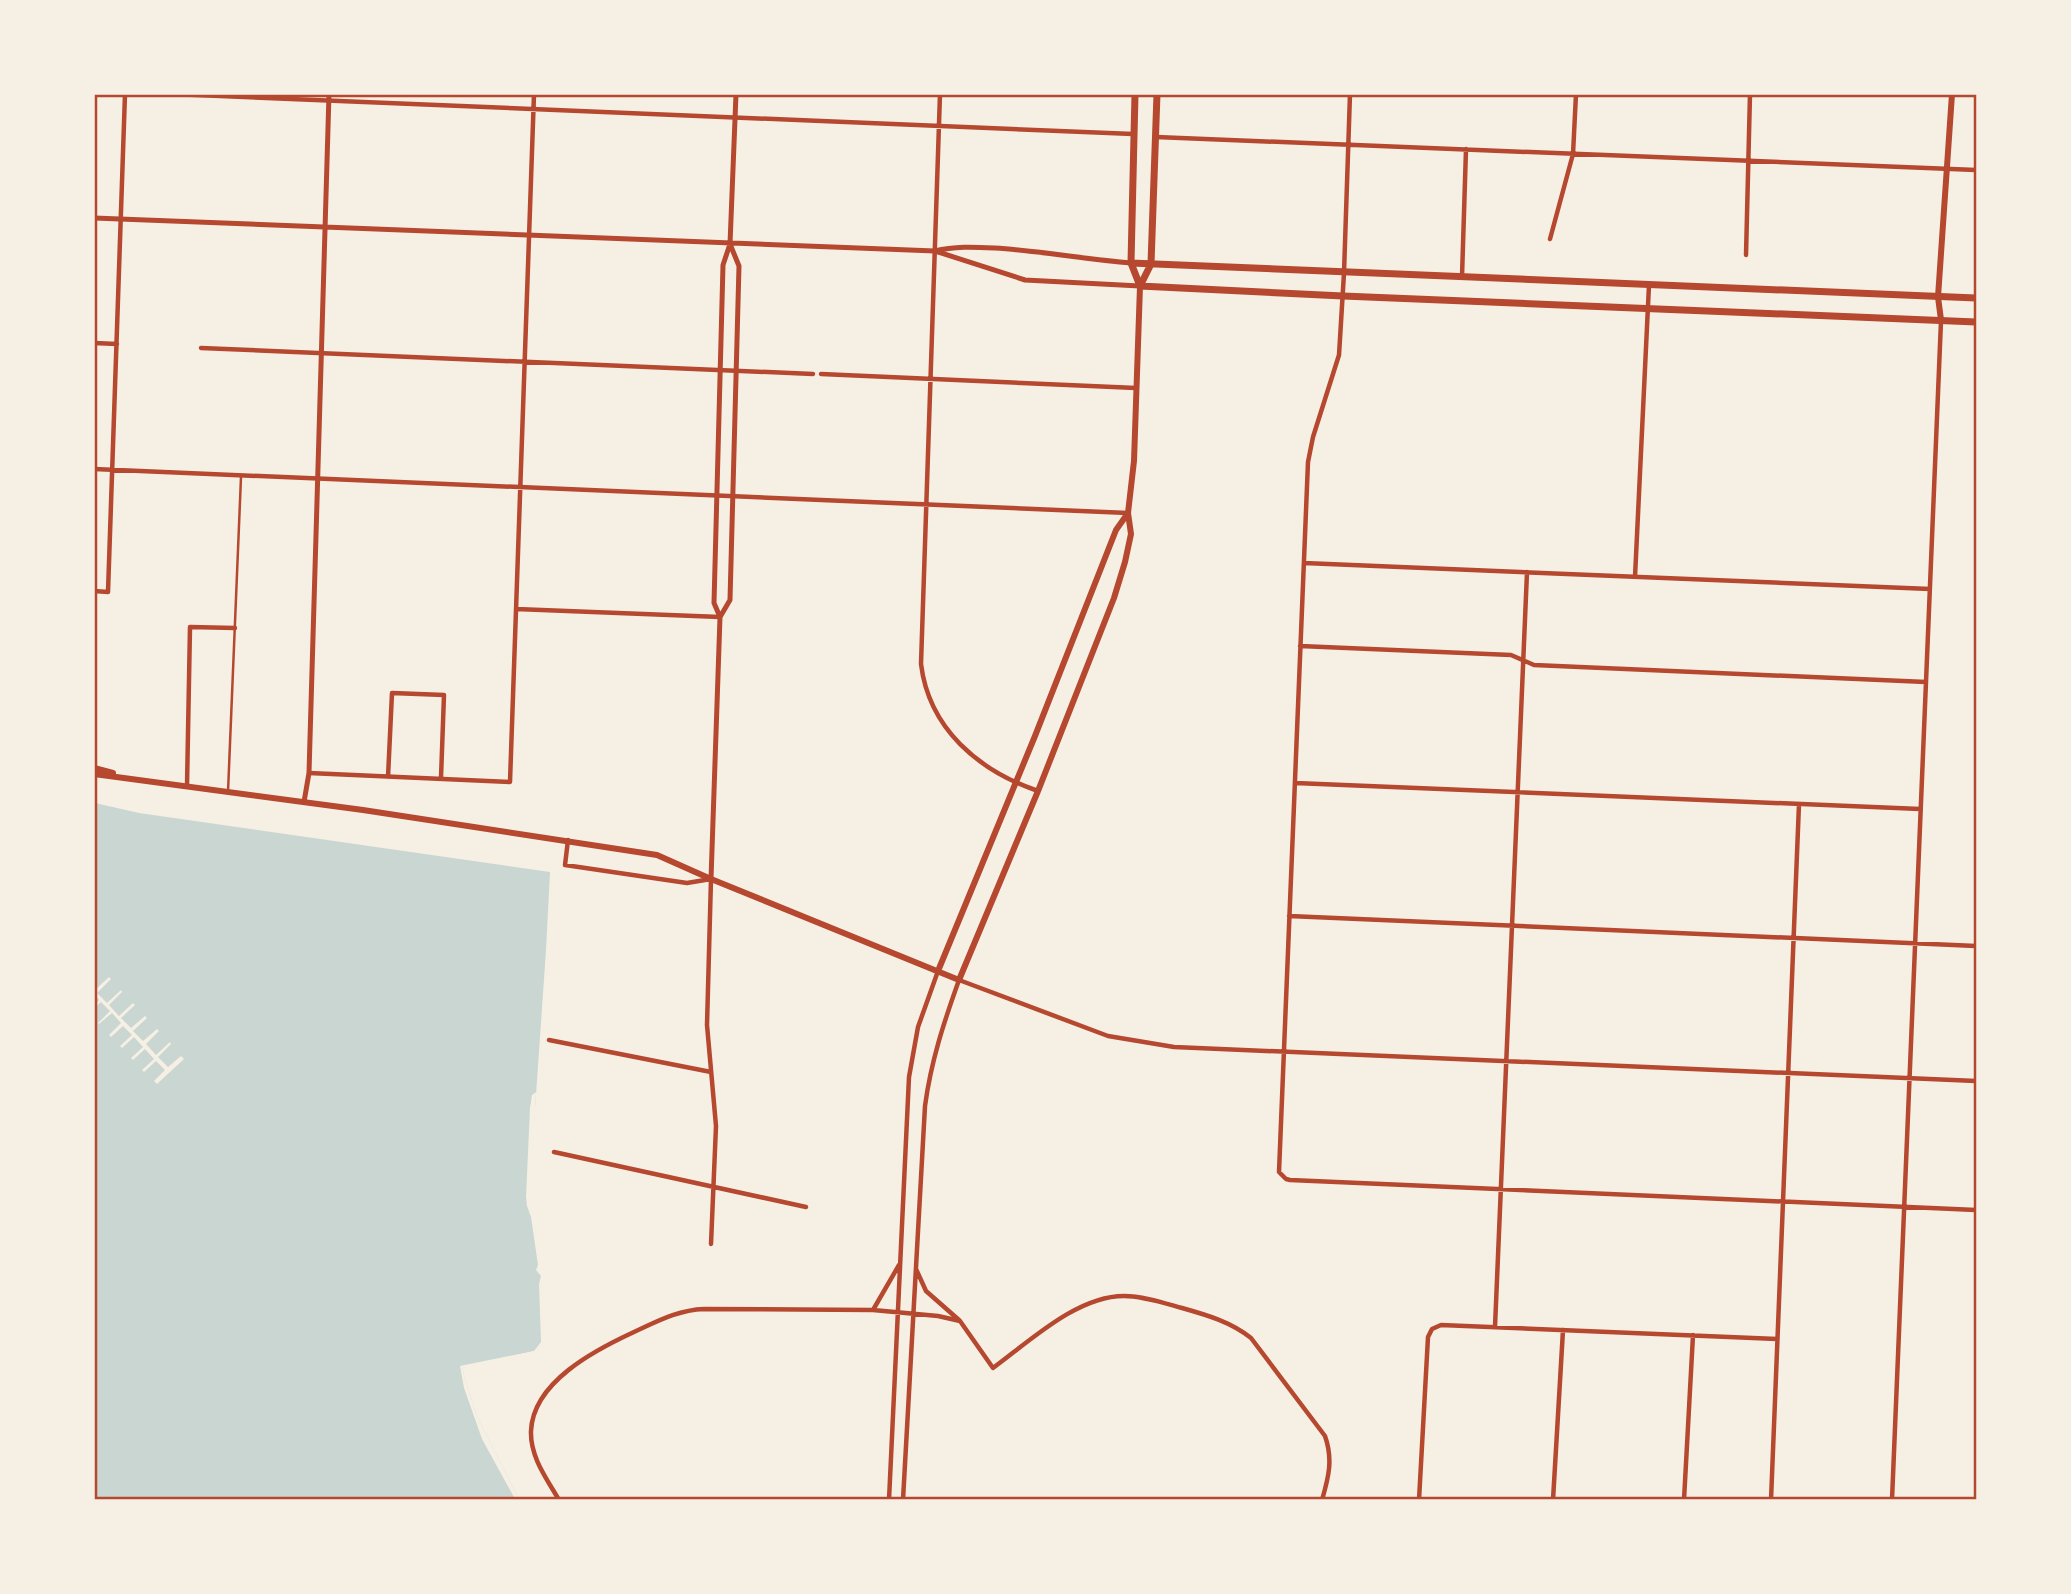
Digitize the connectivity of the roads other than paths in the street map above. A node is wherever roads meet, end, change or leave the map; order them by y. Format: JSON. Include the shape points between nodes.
{"nodes":[{"id":1,"x":125,"y":94,"type":"edge"},
{"id":2,"x":172,"y":94,"type":"edge"},
{"id":3,"x":534,"y":94,"type":"edge"},
{"id":4,"x":736,"y":94,"type":"edge"},
{"id":5,"x":940,"y":94,"type":"edge"},
{"id":6,"x":1135,"y":94,"type":"edge"},
{"id":7,"x":1157,"y":94,"type":"edge"},
{"id":8,"x":1350,"y":94,"type":"edge"},
{"id":9,"x":1576,"y":94,"type":"edge"},
{"id":10,"x":1751,"y":94,"type":"edge"},
{"id":11,"x":1952,"y":94,"type":"edge"},
{"id":12,"x":329,"y":98,"type":"edge"},
{"id":13,"x":533,"y":109,"type":"junction"},
{"id":14,"x":735,"y":118,"type":"junction"},
{"id":15,"x":939,"y":126,"type":"junction"},
{"id":16,"x":1133,"y":134,"type":"junction"},
{"id":17,"x":1156,"y":137,"type":"junction"},
{"id":18,"x":1348,"y":145,"type":"junction"},
{"id":19,"x":1466,"y":149,"type":"junction"},
{"id":20,"x":1573,"y":154,"type":"junction"},
{"id":21,"x":1749,"y":161,"type":"junction"},
{"id":22,"x":1947,"y":169,"type":"junction"},
{"id":23,"x":1976,"y":170,"type":"edge"},
{"id":24,"x":94,"y":218,"type":"edge"},
{"id":25,"x":121,"y":219,"type":"junction"},
{"id":26,"x":326,"y":228,"type":"junction"},
{"id":27,"x":529,"y":236,"type":"junction"},
{"id":28,"x":1550,"y":239,"type":"dead end"},
{"id":29,"x":730,"y":244,"type":"junction"},
{"id":30,"x":935,"y":251,"type":"junction"},
{"id":31,"x":1746,"y":255,"type":"dead end"},
{"id":32,"x":1131,"y":262,"type":"junction"},
{"id":33,"x":1152,"y":264,"type":"junction"},
{"id":34,"x":1344,"y":273,"type":"junction"},
{"id":35,"x":1462,"y":277,"type":"junction"},
{"id":36,"x":1649,"y":285,"type":"junction"},
{"id":37,"x":1140,"y":286,"type":"junction"},
{"id":38,"x":1343,"y":296,"type":"junction"},
{"id":39,"x":1938,"y":297,"type":"junction"},
{"id":40,"x":1976,"y":298,"type":"edge"},
{"id":41,"x":1646,"y":308,"type":"junction"},
{"id":42,"x":1941,"y":320,"type":"junction"},
{"id":43,"x":1976,"y":322,"type":"edge"},
{"id":44,"x":94,"y":343,"type":"edge"},
{"id":45,"x":117,"y":344,"type":"junction"},
{"id":46,"x":201,"y":348,"type":"dead end"},
{"id":47,"x":323,"y":353,"type":"junction"},
{"id":48,"x":525,"y":361,"type":"junction"},
{"id":49,"x":720,"y":370,"type":"junction"},
{"id":50,"x":736,"y":370,"type":"junction"},
{"id":51,"x":813,"y":374,"type":"dead end"},
{"id":52,"x":821,"y":374,"type":"dead end"},
{"id":53,"x":930,"y":379,"type":"junction"},
{"id":54,"x":1136,"y":388,"type":"junction"},
{"id":55,"x":94,"y":469,"type":"edge"},
{"id":56,"x":113,"y":470,"type":"junction"},
{"id":57,"x":242,"y":474,"type":"junction"},
{"id":58,"x":319,"y":477,"type":"junction"},
{"id":59,"x":520,"y":486,"type":"junction"},
{"id":60,"x":716,"y":494,"type":"junction"},
{"id":61,"x":734,"y":495,"type":"junction"},
{"id":62,"x":927,"y":504,"type":"junction"},
{"id":63,"x":1128,"y":513,"type":"junction"},
{"id":64,"x":1304,"y":563,"type":"junction"},
{"id":65,"x":1527,"y":572,"type":"junction"},
{"id":66,"x":1635,"y":577,"type":"junction"},
{"id":67,"x":1930,"y":589,"type":"junction"},
{"id":68,"x":94,"y":592,"type":"edge"},
{"id":69,"x":516,"y":609,"type":"junction"},
{"id":70,"x":720,"y":617,"type":"junction"},
{"id":71,"x":234,"y":628,"type":"junction"},
{"id":72,"x":1300,"y":646,"type":"junction"},
{"id":73,"x":1523,"y":661,"type":"junction"},
{"id":74,"x":1926,"y":682,"type":"junction"},
{"id":75,"x":94,"y":768,"type":"edge"},
{"id":76,"x":309,"y":773,"type":"junction"},
{"id":77,"x":94,"y":775,"type":"edge"},
{"id":78,"x":388,"y":777,"type":"junction"},
{"id":79,"x":128,"y":778,"type":"junction"},
{"id":80,"x":441,"y":778,"type":"junction"},
{"id":81,"x":1015,"y":783,"type":"junction"},
{"id":82,"x":1295,"y":783,"type":"junction"},
{"id":83,"x":187,"y":786,"type":"junction"},
{"id":84,"x":1038,"y":791,"type":"junction"},
{"id":85,"x":228,"y":792,"type":"junction"},
{"id":86,"x":1518,"y":792,"type":"junction"},
{"id":87,"x":304,"y":802,"type":"junction"},
{"id":88,"x":1799,"y":804,"type":"junction"},
{"id":89,"x":1920,"y":810,"type":"junction"},
{"id":90,"x":568,"y":840,"type":"junction"},
{"id":91,"x":711,"y":879,"type":"junction"},
{"id":92,"x":1289,"y":916,"type":"junction"},
{"id":93,"x":1512,"y":926,"type":"junction"},
{"id":94,"x":1793,"y":938,"type":"junction"},
{"id":95,"x":1915,"y":943,"type":"junction"},
{"id":96,"x":1976,"y":946,"type":"edge"},
{"id":97,"x":938,"y":971,"type":"junction"},
{"id":98,"x":959,"y":980,"type":"junction"},
{"id":99,"x":549,"y":1040,"type":"dead end"},
{"id":100,"x":1283,"y":1053,"type":"junction"},
{"id":101,"x":1507,"y":1061,"type":"junction"},
{"id":102,"x":711,"y":1072,"type":"junction"},
{"id":103,"x":1788,"y":1073,"type":"junction"},
{"id":104,"x":1909,"y":1078,"type":"junction"},
{"id":105,"x":1976,"y":1081,"type":"edge"},
{"id":106,"x":554,"y":1152,"type":"dead end"},
{"id":107,"x":714,"y":1188,"type":"junction"},
{"id":108,"x":1501,"y":1189,"type":"junction"},
{"id":109,"x":1782,"y":1200,"type":"junction"},
{"id":110,"x":806,"y":1207,"type":"dead end"},
{"id":111,"x":1904,"y":1207,"type":"junction"},
{"id":112,"x":1976,"y":1210,"type":"edge"},
{"id":113,"x":711,"y":1244,"type":"dead end"},
{"id":114,"x":900,"y":1265,"type":"junction"},
{"id":115,"x":915,"y":1267,"type":"junction"},
{"id":116,"x":873,"y":1310,"type":"junction"},
{"id":117,"x":896,"y":1312,"type":"junction"},
{"id":118,"x":915,"y":1313,"type":"junction"},
{"id":119,"x":960,"y":1321,"type":"junction"},
{"id":120,"x":1495,"y":1327,"type":"junction"},
{"id":121,"x":1563,"y":1330,"type":"junction"},
{"id":122,"x":1693,"y":1335,"type":"junction"},
{"id":123,"x":1777,"y":1339,"type":"junction"},
{"id":124,"x":559,"y":1500,"type":"edge"},
{"id":125,"x":889,"y":1500,"type":"edge"},
{"id":126,"x":903,"y":1500,"type":"edge"},
{"id":127,"x":1322,"y":1500,"type":"edge"},
{"id":128,"x":1419,"y":1500,"type":"edge"},
{"id":129,"x":1553,"y":1500,"type":"edge"},
{"id":130,"x":1684,"y":1500,"type":"edge"},
{"id":131,"x":1771,"y":1500,"type":"edge"},
{"id":132,"x":1892,"y":1500,"type":"edge"}],
"edges":[{"from":1,"to":25,"type":"street"},
{"from":2,"to":12,"type":"street"},
{"from":3,"to":13,"type":"street"},
{"from":4,"to":14,"type":"street"},
{"from":5,"to":15,"type":"street"},
{"from":6,"to":16,"type":"main road"},
{"from":7,"to":17,"type":"main road"},
{"from":8,"to":18,"type":"street"},
{"from":9,"to":20,"type":"street"},
{"from":10,"to":21,"type":"street"},
{"from":11,"to":22,"type":"main road"},
{"from":12,"to":13,"type":"street"},
{"from":12,"to":26,"type":"street"},
{"from":13,"to":14,"type":"street"},
{"from":13,"to":27,"type":"street"},
{"from":14,"to":15,"type":"street"},
{"from":14,"to":29,"type":"street"},
{"from":15,"to":16,"type":"street"},
{"from":15,"to":30,"type":"street"},
{"from":16,"to":32,"type":"main road"},
{"from":17,"to":18,"type":"street"},
{"from":17,"to":33,"type":"main road"},
{"from":18,"to":19,"type":"street"},
{"from":18,"to":34,"type":"street"},
{"from":19,"to":20,"type":"street"},
{"from":19,"to":35,"type":"street"},
{"from":20,"to":21,"type":"street"},
{"from":20,"to":28,"type":"street"},
{"from":21,"to":22,"type":"street"},
{"from":21,"to":31,"type":"street"},
{"from":22,"to":23,"type":"street"},
{"from":22,"to":39,"type":"main road"},
{"from":24,"to":25,"type":"street"},
{"from":25,"to":26,"type":"street"},
{"from":25,"to":45,"type":"street"},
{"from":26,"to":27,"type":"street"},
{"from":26,"to":47,"type":"street"},
{"from":27,"to":29,"type":"street"},
{"from":27,"to":48,"type":"street"},
{"from":29,"to":30,"type":"street"},
{"from":29,"to":49,"type":"street","via":[[723,265]]},
{"from":29,"to":50,"type":"street","via":[[739,265]]},
{"from":30,"to":32,"type":"street","via":[[950,247],[1042,251]]},
{"from":30,"to":37,"type":"street","via":[[1026,280]]},
{"from":30,"to":53,"type":"street"},
{"from":32,"to":33,"type":"main road"},
{"from":32,"to":37,"type":"main road"},
{"from":33,"to":34,"type":"main road"},
{"from":33,"to":37,"type":"main road"},
{"from":34,"to":35,"type":"main road"},
{"from":34,"to":38,"type":"street"},
{"from":35,"to":36,"type":"main road"},
{"from":36,"to":39,"type":"main road"},
{"from":36,"to":41,"type":"street"},
{"from":37,"to":38,"type":"main road"},
{"from":37,"to":54,"type":"main road"},
{"from":38,"to":41,"type":"main road"},
{"from":38,"to":64,"type":"street","via":[[1339,355],[1308,462]]},
{"from":39,"to":40,"type":"main road"},
{"from":39,"to":42,"type":"main road"},
{"from":41,"to":42,"type":"main road"},
{"from":41,"to":66,"type":"street"},
{"from":42,"to":43,"type":"main road"},
{"from":42,"to":67,"type":"street"},
{"from":44,"to":45,"type":"street"},
{"from":45,"to":56,"type":"street"},
{"from":46,"to":47,"type":"street"},
{"from":47,"to":48,"type":"street"},
{"from":47,"to":58,"type":"street"},
{"from":48,"to":49,"type":"street"},
{"from":48,"to":59,"type":"street"},
{"from":49,"to":50,"type":"street"},
{"from":49,"to":60,"type":"street"},
{"from":50,"to":51,"type":"street"},
{"from":50,"to":61,"type":"street"},
{"from":52,"to":53,"type":"street"},
{"from":53,"to":54,"type":"street"},
{"from":53,"to":62,"type":"street"},
{"from":54,"to":63,"type":"main road"},
{"from":55,"to":56,"type":"street"},
{"from":56,"to":57,"type":"street"},
{"from":56,"to":68,"type":"street","via":[[108,592]]},
{"from":57,"to":58,"type":"street"},
{"from":57,"to":71,"type":"lane"},
{"from":58,"to":59,"type":"street"},
{"from":58,"to":76,"type":"street"},
{"from":59,"to":60,"type":"street"},
{"from":59,"to":69,"type":"street"},
{"from":60,"to":61,"type":"street"},
{"from":60,"to":70,"type":"street","via":[[714,603]]},
{"from":61,"to":62,"type":"street"},
{"from":61,"to":70,"type":"street","via":[[730,600]]},
{"from":62,"to":63,"type":"street"},
{"from":62,"to":81,"type":"street","via":[[921,664],[929,701],[956,742]]},
{"from":63,"to":81,"type":"main road","via":[[1116,530]]},
{"from":63,"to":84,"type":"main road","via":[[1131,534],[1114,598]]},
{"from":64,"to":65,"type":"street"},
{"from":64,"to":72,"type":"street"},
{"from":65,"to":66,"type":"street"},
{"from":65,"to":73,"type":"street"},
{"from":66,"to":67,"type":"street"},
{"from":67,"to":74,"type":"street"},
{"from":69,"to":70,"type":"street"},
{"from":69,"to":80,"type":"street","via":[[510,782]]},
{"from":70,"to":91,"type":"street"},
{"from":71,"to":83,"type":"street","via":[[190,627]]},
{"from":71,"to":85,"type":"lane"},
{"from":72,"to":73,"type":"street","via":[[1511,655]]},
{"from":72,"to":82,"type":"street"},
{"from":73,"to":74,"type":"street"},
{"from":73,"to":86,"type":"street"},
{"from":74,"to":89,"type":"street"},
{"from":75,"to":79,"type":"main road"},
{"from":76,"to":78,"type":"street"},
{"from":76,"to":87,"type":"street"},
{"from":77,"to":79,"type":"main road"},
{"from":78,"to":80,"type":"street"},
{"from":78,"to":80,"type":"street","via":[[392,693],[444,695]]},
{"from":79,"to":83,"type":"main road"},
{"from":81,"to":84,"type":"street"},
{"from":81,"to":97,"type":"main road"},
{"from":82,"to":86,"type":"street"},
{"from":82,"to":92,"type":"street"},
{"from":83,"to":85,"type":"main road"},
{"from":84,"to":98,"type":"main road"},
{"from":85,"to":87,"type":"main road"},
{"from":86,"to":88,"type":"street"},
{"from":86,"to":93,"type":"street"},
{"from":87,"to":90,"type":"main road"},
{"from":88,"to":89,"type":"street"},
{"from":88,"to":94,"type":"street"},
{"from":89,"to":95,"type":"street"},
{"from":90,"to":91,"type":"main road","via":[[657,855]]},
{"from":90,"to":91,"type":"street","via":[[565,865],[687,883]]},
{"from":91,"to":97,"type":"main road"},
{"from":91,"to":102,"type":"street","via":[[707,1025]]},
{"from":92,"to":93,"type":"street"},
{"from":92,"to":100,"type":"street"},
{"from":93,"to":94,"type":"street"},
{"from":93,"to":101,"type":"street"},
{"from":94,"to":95,"type":"street"},
{"from":94,"to":103,"type":"street"},
{"from":95,"to":96,"type":"street"},
{"from":95,"to":104,"type":"street"},
{"from":97,"to":98,"type":"main road"},
{"from":97,"to":114,"type":"street","via":[[912,1053]]},
{"from":98,"to":100,"type":"street","via":[[1108,1036],[1174,1047]]},
{"from":98,"to":115,"type":"street","via":[[931,1065]]},
{"from":99,"to":102,"type":"street"},
{"from":100,"to":101,"type":"street"},
{"from":100,"to":108,"type":"street","via":[[1282,1176],[1290,1180]]},
{"from":101,"to":103,"type":"street"},
{"from":101,"to":108,"type":"street"},
{"from":102,"to":107,"type":"street","via":[[716,1126]]},
{"from":103,"to":104,"type":"street"},
{"from":103,"to":109,"type":"street"},
{"from":104,"to":105,"type":"street"},
{"from":104,"to":111,"type":"street"},
{"from":106,"to":107,"type":"street"},
{"from":107,"to":110,"type":"street"},
{"from":107,"to":113,"type":"street"},
{"from":108,"to":109,"type":"street"},
{"from":108,"to":120,"type":"street"},
{"from":109,"to":111,"type":"street"},
{"from":109,"to":123,"type":"street"},
{"from":111,"to":112,"type":"street"},
{"from":111,"to":132,"type":"street"},
{"from":114,"to":116,"type":"street"},
{"from":114,"to":117,"type":"street"},
{"from":115,"to":118,"type":"street"},
{"from":115,"to":119,"type":"street","via":[[926,1291]]},
{"from":116,"to":117,"type":"street"},
{"from":116,"to":124,"type":"street","via":[[684,1311],[598,1350],[555,1383],[534,1416],[534,1454]]},
{"from":117,"to":118,"type":"street"},
{"from":117,"to":125,"type":"street"},
{"from":118,"to":119,"type":"street"},
{"from":118,"to":126,"type":"street"},
{"from":119,"to":127,"type":"street","via":[[993,1368],[1070,1313],[1108,1297],[1143,1298],[1238,1328],[1265,1354],[1325,1436],[1331,1469]]},
{"from":120,"to":121,"type":"street"},
{"from":120,"to":128,"type":"street","via":[[1441,1325],[1428,1337]]},
{"from":121,"to":122,"type":"street"},
{"from":121,"to":129,"type":"street"},
{"from":122,"to":123,"type":"street"},
{"from":122,"to":130,"type":"street"},
{"from":123,"to":131,"type":"street"}]}
